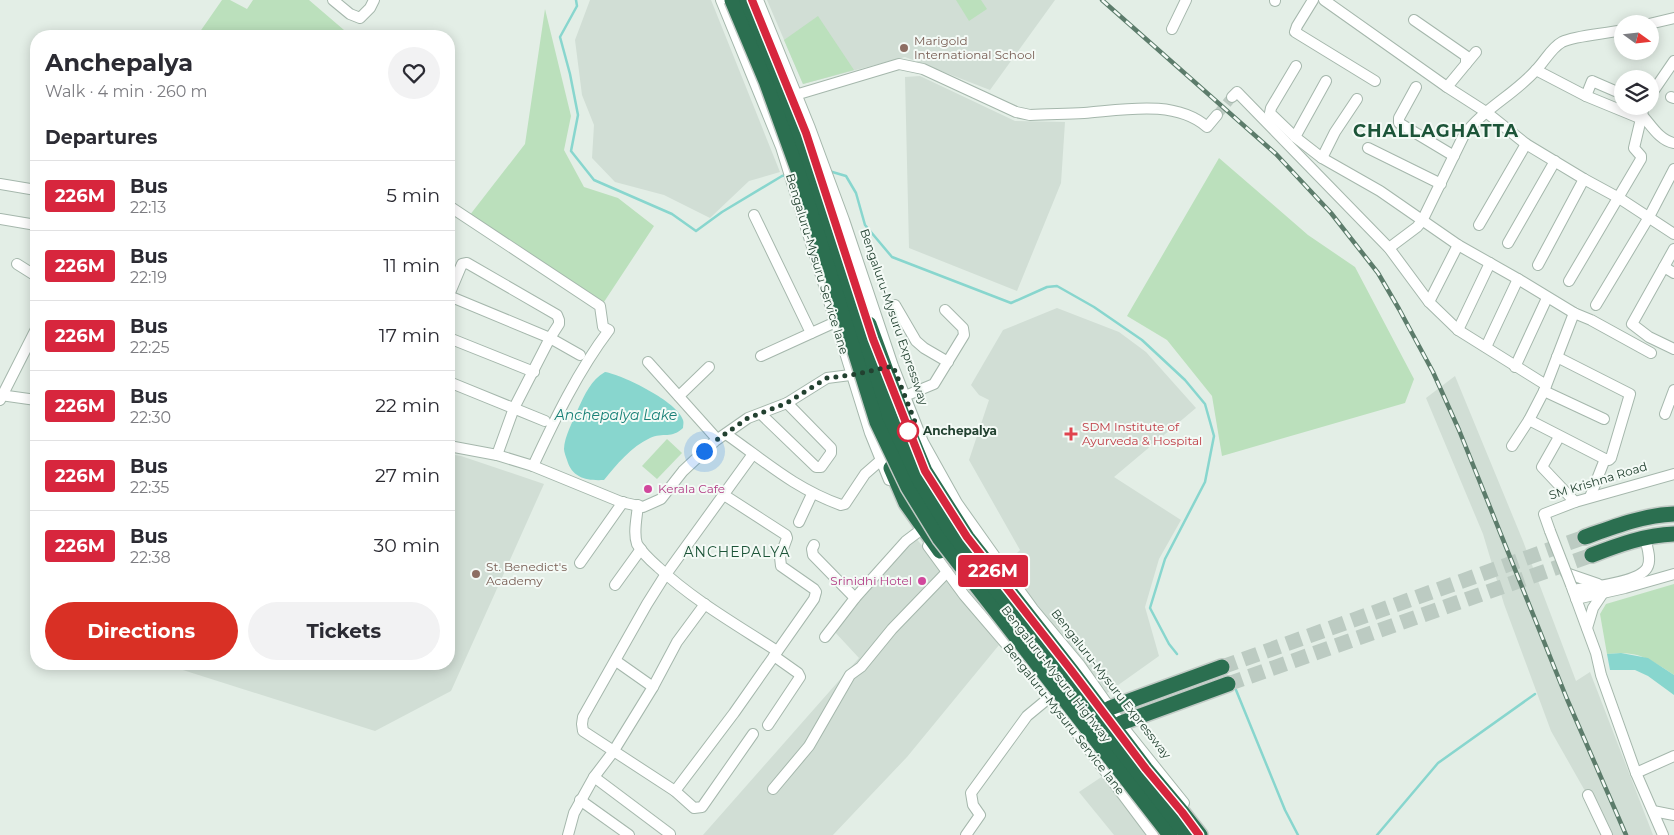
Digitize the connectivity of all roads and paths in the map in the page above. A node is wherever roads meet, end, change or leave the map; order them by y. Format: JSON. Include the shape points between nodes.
{"nodes":[{"id":1,"x":333,"y":0,"type":"edge"},
{"id":2,"x":374,"y":0,"type":"edge"},
{"id":3,"x":722,"y":0,"type":"edge"},
{"id":4,"x":726,"y":0,"type":"edge"},
{"id":5,"x":732,"y":0,"type":"edge"},
{"id":6,"x":747,"y":0,"type":"edge"},
{"id":7,"x":752,"y":0,"type":"edge"},
{"id":8,"x":758,"y":0,"type":"edge"},
{"id":9,"x":1186,"y":0,"type":"edge"},
{"id":10,"x":1313,"y":0,"type":"edge"},
{"id":11,"x":1324,"y":0,"type":"edge"},
{"id":12,"x":1674,"y":18,"type":"edge"},
{"id":13,"x":1414,"y":20,"type":"dead end"},
{"id":14,"x":1659,"y":22,"type":"edge"},
{"id":15,"x":1172,"y":29,"type":"dead end"},
{"id":16,"x":1614,"y":32,"type":"edge"},
{"id":17,"x":1476,"y":52,"type":"dead end"},
{"id":18,"x":1674,"y":61,"type":"edge"},
{"id":19,"x":1466,"y":64,"type":"junction"},
{"id":20,"x":1296,"y":66,"type":"dead end"},
{"id":21,"x":1536,"y":70,"type":"junction"},
{"id":22,"x":1326,"y":81,"type":"dead end"},
{"id":23,"x":1375,"y":81,"type":"dead end"},
{"id":24,"x":1659,"y":83,"type":"edge"},
{"id":25,"x":1446,"y":86,"type":"junction"},
{"id":26,"x":1416,"y":87,"type":"dead end"},
{"id":27,"x":1614,"y":91,"type":"edge"},
{"id":28,"x":794,"y":95,"type":"junction"},
{"id":29,"x":1586,"y":96,"type":"junction"},
{"id":30,"x":1232,"y":97,"type":"dead end"},
{"id":31,"x":1357,"y":99,"type":"dead end"},
{"id":32,"x":1614,"y":105,"type":"edge"},
{"id":33,"x":1486,"y":112,"type":"junction"},
{"id":34,"x":1643,"y":115,"type":"edge"},
{"id":35,"x":1644,"y":115,"type":"edge"},
{"id":36,"x":1217,"y":116,"type":"tunnel mouth"},
{"id":37,"x":1654,"y":130,"type":"junction"},
{"id":38,"x":1638,"y":131,"type":"junction"},
{"id":39,"x":1295,"y":137,"type":"junction"},
{"id":40,"x":1674,"y":143,"type":"edge"},
{"id":41,"x":1526,"y":144,"type":"junction"},
{"id":42,"x":783,"y":146,"type":"junction"},
{"id":43,"x":1368,"y":148,"type":"dead end"},
{"id":44,"x":1454,"y":156,"type":"junction"},
{"id":45,"x":1322,"y":158,"type":"junction"},
{"id":46,"x":1554,"y":162,"type":"junction"},
{"id":47,"x":1674,"y":169,"type":"edge"},
{"id":48,"x":1584,"y":179,"type":"junction"},
{"id":49,"x":0,"y":184,"type":"edge"},
{"id":50,"x":1441,"y":184,"type":"junction"},
{"id":51,"x":30,"y":189,"type":"edge"},
{"id":52,"x":1619,"y":198,"type":"junction"},
{"id":53,"x":455,"y":210,"type":"edge"},
{"id":54,"x":754,"y":215,"type":"dead end"},
{"id":55,"x":1649,"y":217,"type":"junction"},
{"id":56,"x":0,"y":219,"type":"edge"},
{"id":57,"x":1422,"y":221,"type":"junction"},
{"id":58,"x":30,"y":224,"type":"edge"},
{"id":59,"x":1479,"y":225,"type":"dead end"},
{"id":60,"x":1674,"y":234,"type":"edge"},
{"id":61,"x":1508,"y":244,"type":"dead end"},
{"id":62,"x":1458,"y":245,"type":"junction"},
{"id":63,"x":1389,"y":248,"type":"junction"},
{"id":64,"x":1674,"y":250,"type":"edge"},
{"id":65,"x":1490,"y":263,"type":"junction"},
{"id":66,"x":17,"y":264,"type":"dead end"},
{"id":67,"x":1538,"y":265,"type":"dead end"},
{"id":68,"x":1664,"y":267,"type":"junction"},
{"id":69,"x":30,"y":272,"type":"edge"},
{"id":70,"x":1674,"y":273,"type":"edge"},
{"id":71,"x":1518,"y":279,"type":"junction"},
{"id":72,"x":455,"y":281,"type":"edge"},
{"id":73,"x":1569,"y":281,"type":"dead end"},
{"id":74,"x":455,"y":298,"type":"edge"},
{"id":75,"x":1548,"y":298,"type":"junction"},
{"id":76,"x":1429,"y":302,"type":"junction"},
{"id":77,"x":895,"y":305,"type":"dead end"},
{"id":78,"x":1596,"y":305,"type":"dead end"},
{"id":79,"x":945,"y":310,"type":"dead end"},
{"id":80,"x":1574,"y":313,"type":"junction"},
{"id":81,"x":838,"y":321,"type":"junction"},
{"id":82,"x":1458,"y":330,"type":"junction"},
{"id":83,"x":811,"y":333,"type":"junction"},
{"id":84,"x":550,"y":338,"type":"junction"},
{"id":85,"x":30,"y":340,"type":"edge"},
{"id":86,"x":455,"y":340,"type":"edge"},
{"id":87,"x":1486,"y":347,"type":"junction"},
{"id":88,"x":1674,"y":349,"type":"edge"},
{"id":89,"x":1651,"y":353,"type":"dead end"},
{"id":90,"x":580,"y":354,"type":"dead end"},
{"id":91,"x":761,"y":356,"type":"dead end"},
{"id":92,"x":1557,"y":357,"type":"junction"},
{"id":93,"x":648,"y":362,"type":"dead end"},
{"id":94,"x":948,"y":362,"type":"junction"},
{"id":95,"x":709,"y":367,"type":"dead end"},
{"id":96,"x":889,"y":367,"type":"junction"},
{"id":97,"x":1515,"y":367,"type":"junction"},
{"id":98,"x":534,"y":372,"type":"junction"},
{"id":99,"x":854,"y":374,"type":"junction"},
{"id":100,"x":455,"y":384,"type":"edge"},
{"id":101,"x":1545,"y":388,"type":"junction"},
{"id":102,"x":1674,"y":390,"type":"edge"},
{"id":103,"x":1,"y":396,"type":"edge"},
{"id":104,"x":679,"y":396,"type":"junction"},
{"id":105,"x":905,"y":396,"type":"junction"},
{"id":106,"x":30,"y":399,"type":"edge"},
{"id":107,"x":787,"y":403,"type":"junction"},
{"id":108,"x":514,"y":408,"type":"junction"},
{"id":109,"x":761,"y":414,"type":"junction"},
{"id":110,"x":1664,"y":414,"type":"dead end"},
{"id":111,"x":1604,"y":419,"type":"dead end"},
{"id":112,"x":1529,"y":420,"type":"junction"},
{"id":113,"x":545,"y":421,"type":"dead end"},
{"id":114,"x":722,"y":436,"type":"junction"},
{"id":115,"x":1559,"y":437,"type":"junction"},
{"id":116,"x":1512,"y":446,"type":"dead end"},
{"id":117,"x":455,"y":447,"type":"edge"},
{"id":118,"x":753,"y":454,"type":"junction"},
{"id":119,"x":497,"y":455,"type":"junction"},
{"id":120,"x":1605,"y":459,"type":"junction"},
{"id":121,"x":880,"y":460,"type":"junction"},
{"id":122,"x":533,"y":466,"type":"junction"},
{"id":123,"x":1674,"y":474,"type":"edge"},
{"id":124,"x":812,"y":494,"type":"junction"},
{"id":125,"x":724,"y":495,"type":"junction"},
{"id":126,"x":1590,"y":497,"type":"junction"},
{"id":127,"x":624,"y":502,"type":"junction"},
{"id":128,"x":1575,"y":502,"type":"junction"},
{"id":129,"x":638,"y":506,"type":"junction"},
{"id":130,"x":1674,"y":514,"type":"edge"},
{"id":131,"x":799,"y":522,"type":"dead end"},
{"id":132,"x":918,"y":532,"type":"junction"},
{"id":133,"x":1671,"y":537,"type":"edge"},
{"id":134,"x":1585,"y":538,"type":"tunnel mouth"},
{"id":135,"x":1646,"y":538,"type":"junction"},
{"id":136,"x":814,"y":545,"type":"dead end"},
{"id":137,"x":641,"y":549,"type":"junction"},
{"id":138,"x":1592,"y":555,"type":"tunnel mouth"},
{"id":139,"x":580,"y":563,"type":"dead end"},
{"id":140,"x":947,"y":572,"type":"junction"},
{"id":141,"x":1566,"y":573,"type":"junction"},
{"id":142,"x":666,"y":574,"type":"junction"},
{"id":143,"x":1674,"y":574,"type":"edge"},
{"id":144,"x":615,"y":585,"type":"dead end"},
{"id":145,"x":1602,"y":589,"type":"junction"},
{"id":146,"x":1573,"y":591,"type":"junction"},
{"id":147,"x":855,"y":598,"type":"junction"},
{"id":148,"x":705,"y":604,"type":"junction"},
{"id":149,"x":1587,"y":628,"type":"junction"},
{"id":150,"x":825,"y":637,"type":"dead end"},
{"id":151,"x":776,"y":654,"type":"junction"},
{"id":152,"x":616,"y":661,"type":"junction"},
{"id":153,"x":1222,"y":666,"type":"tunnel mouth"},
{"id":154,"x":1228,"y":684,"type":"tunnel mouth"},
{"id":155,"x":653,"y":687,"type":"junction"},
{"id":156,"x":1050,"y":697,"type":"junction"},
{"id":157,"x":1110,"y":708,"type":"junction"},
{"id":158,"x":1121,"y":723,"type":"junction"},
{"id":159,"x":768,"y":726,"type":"dead end"},
{"id":160,"x":753,"y":734,"type":"dead end"},
{"id":161,"x":613,"y":752,"type":"junction"},
{"id":162,"x":1671,"y":759,"type":"edge"},
{"id":163,"x":1636,"y":773,"type":"junction"},
{"id":164,"x":594,"y":777,"type":"junction"},
{"id":165,"x":773,"y":789,"type":"dead end"},
{"id":166,"x":675,"y":791,"type":"junction"},
{"id":167,"x":1588,"y":795,"type":"dead end"},
{"id":168,"x":580,"y":800,"type":"junction"},
{"id":169,"x":1653,"y":811,"type":"junction"},
{"id":170,"x":1674,"y":815,"type":"edge"},
{"id":171,"x":670,"y":834,"type":"edge"},
{"id":172,"x":568,"y":835,"type":"edge"},
{"id":173,"x":629,"y":835,"type":"edge"},
{"id":174,"x":966,"y":835,"type":"edge"},
{"id":175,"x":1153,"y":835,"type":"edge"},
{"id":176,"x":1162,"y":835,"type":"edge"},
{"id":177,"x":1170,"y":835,"type":"edge"},
{"id":178,"x":1187,"y":835,"type":"edge"},
{"id":179,"x":1200,"y":835,"type":"edge"},
{"id":180,"x":1209,"y":835,"type":"edge"},
{"id":181,"x":1607,"y":835,"type":"edge"},
{"id":182,"x":1663,"y":835,"type":"edge"}],
"edges":[{"from":1,"to":2,"type":"street","via":[[360,18]]},
{"from":3,"to":42,"type":"street"},
{"from":4,"to":42,"type":"highway","name":"Bengaluru-Mysuru Highway"},
{"from":5,"to":177,"type":"highway","bridge":true,"via":[[801,178],[877,422],[908,487],[940,540]]},
{"from":6,"to":178,"type":"highway","bridge":true,"via":[[814,173],[890,417],[920,481],[951,531]]},
{"from":7,"to":28,"type":"highway","name":"Bengaluru-Mysuru Expressway"},
{"from":8,"to":28,"type":"street","name":"Bengaluru-Mysuru Expressway"},
{"from":9,"to":15,"type":"street"},
{"from":10,"to":23,"type":"street","via":[[1295,32]]},
{"from":11,"to":25,"type":"street"},
{"from":12,"to":14,"type":"street"},
{"from":13,"to":19,"type":"street","via":[[1465,54]]},
{"from":16,"to":21,"type":"street","via":[[1564,41]]},
{"from":17,"to":19,"type":"street"},
{"from":18,"to":24,"type":"street"},
{"from":19,"to":25,"type":"street"},
{"from":20,"to":39,"type":"street","via":[[1270,108],[1270,114]]},
{"from":21,"to":29,"type":"street"},
{"from":21,"to":33,"type":"street"},
{"from":22,"to":39,"type":"street"},
{"from":25,"to":33,"type":"street"},
{"from":26,"to":44,"type":"street","via":[[1399,123]]},
{"from":27,"to":29,"type":"street","via":[[1592,82]]},
{"from":28,"to":36,"type":"street","via":[[899,64],[923,69],[1016,112],[1030,115],[1160,109],[1186,114],[1207,127]]},
{"from":28,"to":96,"type":"highway","name":"Bengaluru-Mysuru Expressway"},
{"from":29,"to":32,"type":"street"},
{"from":30,"to":63,"type":"street","via":[[1237,92]]},
{"from":31,"to":45,"type":"street","via":[[1334,132]]},
{"from":33,"to":41,"type":"street"},
{"from":33,"to":44,"type":"street","via":[[1466,132]]},
{"from":34,"to":38,"type":"street"},
{"from":35,"to":37,"type":"street"},
{"from":37,"to":38,"type":"street"},
{"from":37,"to":40,"type":"street"},
{"from":38,"to":52,"type":"street","via":[[1634,148],[1641,158]]},
{"from":39,"to":45,"type":"street"},
{"from":41,"to":46,"type":"street"},
{"from":41,"to":59,"type":"street"},
{"from":42,"to":81,"type":"highway","name":"Bengaluru-Mysuru Highway"},
{"from":43,"to":50,"type":"street"},
{"from":44,"to":50,"type":"street"},
{"from":45,"to":57,"type":"street"},
{"from":46,"to":48,"type":"street"},
{"from":46,"to":61,"type":"street"},
{"from":47,"to":55,"type":"street"},
{"from":48,"to":52,"type":"street"},
{"from":48,"to":67,"type":"street"},
{"from":49,"to":51,"type":"street"},
{"from":50,"to":57,"type":"street"},
{"from":52,"to":55,"type":"street"},
{"from":52,"to":73,"type":"street"},
{"from":53,"to":122,"type":"street","via":[[600,306],[603,327],[609,330],[579,376]]},
{"from":54,"to":83,"type":"street"},
{"from":55,"to":60,"type":"street"},
{"from":55,"to":78,"type":"street"},
{"from":56,"to":58,"type":"street"},
{"from":57,"to":62,"type":"street"},
{"from":57,"to":63,"type":"street"},
{"from":62,"to":65,"type":"street"},
{"from":62,"to":76,"type":"street"},
{"from":63,"to":76,"type":"street"},
{"from":64,"to":68,"type":"street"},
{"from":65,"to":71,"type":"street"},
{"from":65,"to":82,"type":"street"},
{"from":66,"to":69,"type":"street"},
{"from":68,"to":70,"type":"street"},
{"from":68,"to":88,"type":"street","via":[[1632,324]]},
{"from":71,"to":75,"type":"street"},
{"from":71,"to":87,"type":"street"},
{"from":72,"to":84,"type":"street","via":[[462,264],[467,263],[557,315],[559,324]]},
{"from":74,"to":84,"type":"street"},
{"from":75,"to":80,"type":"street"},
{"from":75,"to":97,"type":"street"},
{"from":76,"to":82,"type":"street"},
{"from":77,"to":94,"type":"street","via":[[916,341]]},
{"from":79,"to":94,"type":"street","via":[[964,330]]},
{"from":80,"to":89,"type":"street"},
{"from":80,"to":92,"type":"street"},
{"from":81,"to":83,"type":"street"},
{"from":81,"to":99,"type":"highway","name":"Bengaluru-Mysuru Highway"},
{"from":82,"to":87,"type":"street"},
{"from":83,"to":91,"type":"street"},
{"from":84,"to":90,"type":"street"},
{"from":84,"to":98,"type":"street"},
{"from":85,"to":103,"type":"street"},
{"from":86,"to":98,"type":"street"},
{"from":87,"to":97,"type":"street"},
{"from":92,"to":101,"type":"street"},
{"from":92,"to":120,"type":"street","via":[[1630,394],[1611,458]]},
{"from":93,"to":104,"type":"street"},
{"from":94,"to":105,"type":"street","via":[[934,384]]},
{"from":95,"to":104,"type":"street"},
{"from":96,"to":99,"type":"street"},
{"from":96,"to":105,"type":"street","name":"Bengaluru-Mysuru Expressway"},
{"from":96,"to":179,"type":"highway","name":"Bengaluru-Mysuru Expressway","via":[[925,471],[967,537]]},
{"from":97,"to":101,"type":"street"},
{"from":98,"to":108,"type":"street"},
{"from":99,"to":107,"type":"street","via":[[827,378]]},
{"from":99,"to":121,"type":"street","name":"Bengaluru-Mysuru Service lane"},
{"from":99,"to":176,"type":"highway","name":"Bengaluru-Mysuru Highway","via":[[906,503],[952,567]]},
{"from":100,"to":108,"type":"street"},
{"from":101,"to":111,"type":"street"},
{"from":101,"to":112,"type":"street"},
{"from":102,"to":110,"type":"street"},
{"from":103,"to":106,"type":"street"},
{"from":104,"to":114,"type":"street"},
{"from":105,"to":157,"type":"street","name":"Bengaluru-Mysuru Expressway","via":[[923,442],[957,503]]},
{"from":107,"to":109,"type":"street"},
{"from":107,"to":109,"type":"street","via":[[832,448],[821,467],[816,467]]},
{"from":108,"to":113,"type":"street"},
{"from":108,"to":119,"type":"street"},
{"from":109,"to":114,"type":"street","via":[[748,418]]},
{"from":112,"to":115,"type":"street"},
{"from":112,"to":116,"type":"street"},
{"from":114,"to":118,"type":"street"},
{"from":114,"to":129,"type":"street","via":[[683,471],[661,499]]},
{"from":115,"to":120,"type":"street"},
{"from":115,"to":128,"type":"street","via":[[1542,467]]},
{"from":117,"to":119,"type":"street"},
{"from":118,"to":124,"type":"street"},
{"from":118,"to":125,"type":"street"},
{"from":119,"to":122,"type":"street"},
{"from":120,"to":126,"type":"street"},
{"from":121,"to":124,"type":"street","via":[[865,474],[844,504]]},
{"from":121,"to":132,"type":"street","name":"Bengaluru-Mysuru Service lane"},
{"from":122,"to":127,"type":"street"},
{"from":123,"to":126,"type":"street","name":"SM Krishna Road"},
{"from":124,"to":131,"type":"street"},
{"from":125,"to":142,"type":"street"},
{"from":125,"to":151,"type":"street","via":[[786,535],[781,566],[816,592]]},
{"from":126,"to":128,"type":"street","name":"SM Krishna Road"},
{"from":127,"to":129,"type":"street"},
{"from":127,"to":139,"type":"street"},
{"from":128,"to":141,"type":"street","name":"SM Krishna Road","bridge":true,"via":[[1544,514]]},
{"from":129,"to":137,"type":"street","via":[[636,539]]},
{"from":130,"to":134,"type":"highway","via":[[1660,514]]},
{"from":132,"to":140,"type":"street","name":"Bengaluru-Mysuru Service lane"},
{"from":132,"to":147,"type":"street"},
{"from":133,"to":135,"type":"highway"},
{"from":135,"to":138,"type":"highway"},
{"from":135,"to":145,"type":"street","via":[[1647,569],[1640,575]]},
{"from":136,"to":147,"type":"street","via":[[813,555]]},
{"from":137,"to":142,"type":"street"},
{"from":137,"to":144,"type":"street"},
{"from":140,"to":156,"type":"street","name":"Bengaluru-Mysuru Service lane"},
{"from":140,"to":165,"type":"street","via":[[892,629],[861,667],[850,675],[809,746]]},
{"from":141,"to":145,"type":"street"},
{"from":141,"to":146,"type":"street","name":"SM Krishna Road","bridge":true},
{"from":142,"to":148,"type":"street"},
{"from":142,"to":152,"type":"street"},
{"from":143,"to":145,"type":"street"},
{"from":145,"to":146,"type":"street"},
{"from":145,"to":149,"type":"street"},
{"from":146,"to":149,"type":"street","name":"SM Krishna Road"},
{"from":147,"to":150,"type":"street"},
{"from":148,"to":151,"type":"street"},
{"from":148,"to":155,"type":"street","via":[[678,642]]},
{"from":149,"to":163,"type":"street","name":"SM Krishna Road"},
{"from":151,"to":159,"type":"street","via":[[800,677]]},
{"from":151,"to":166,"type":"street"},
{"from":152,"to":155,"type":"street"},
{"from":152,"to":161,"type":"street","via":[[582,724],[583,731]]},
{"from":153,"to":157,"type":"highway"},
{"from":154,"to":158,"type":"highway"},
{"from":155,"to":161,"type":"street"},
{"from":156,"to":174,"type":"street","via":[[1027,716],[971,793],[973,805],[980,815]]},
{"from":156,"to":175,"type":"street","name":"Bengaluru-Mysuru Service lane"},
{"from":157,"to":158,"type":"street","name":"Bengaluru-Mysuru Expressway"},
{"from":158,"to":180,"type":"street","name":"Bengaluru-Mysuru Expressway"},
{"from":160,"to":166,"type":"street","via":[[700,808],[694,808]]},
{"from":161,"to":164,"type":"street"},
{"from":161,"to":166,"type":"street"},
{"from":162,"to":163,"type":"street"},
{"from":163,"to":169,"type":"street","name":"SM Krishna Road"},
{"from":164,"to":168,"type":"street"},
{"from":164,"to":171,"type":"street"},
{"from":167,"to":181,"type":"street"},
{"from":168,"to":172,"type":"street"},
{"from":168,"to":173,"type":"street"},
{"from":169,"to":170,"type":"street"},
{"from":169,"to":182,"type":"street","name":"SM Krishna Road"}]}
